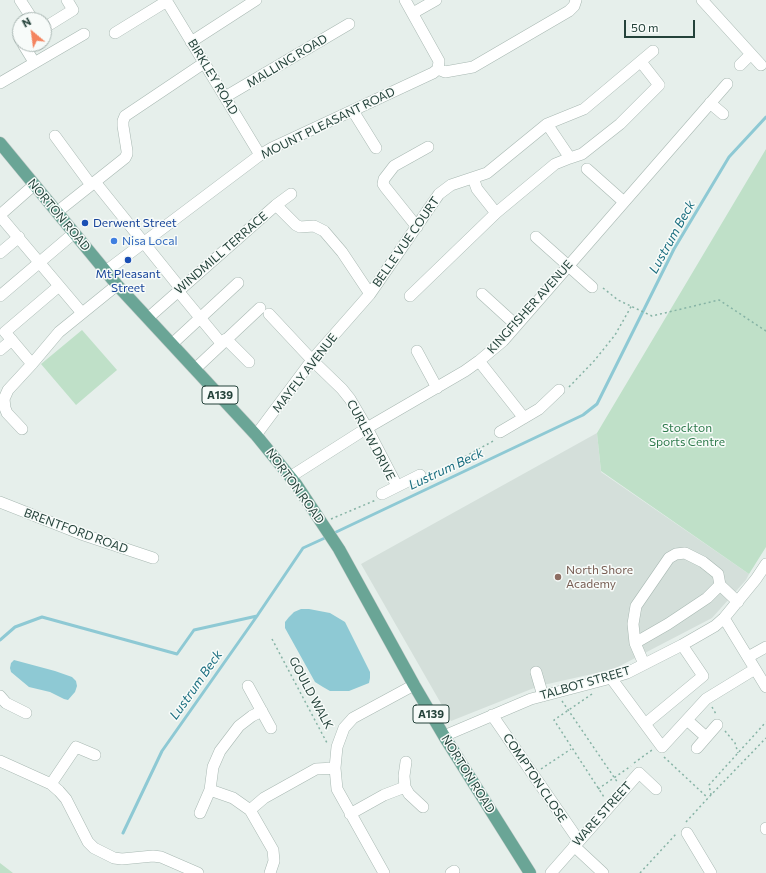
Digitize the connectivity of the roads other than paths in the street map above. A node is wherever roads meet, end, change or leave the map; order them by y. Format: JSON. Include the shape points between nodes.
{"nodes":[{"id":1,"x":20,"y":0,"type":"edge"},
{"id":2,"x":67,"y":0,"type":"edge"},
{"id":3,"x":167,"y":0,"type":"edge"},
{"id":4,"x":256,"y":0,"type":"edge"},
{"id":5,"x":405,"y":0,"type":"edge"},
{"id":6,"x":436,"y":0,"type":"edge"},
{"id":7,"x":576,"y":0,"type":"edge"},
{"id":8,"x":702,"y":0,"type":"edge"},
{"id":9,"x":27,"y":12,"type":"edge"},
{"id":10,"x":413,"y":13,"type":"junction"},
{"id":11,"x":52,"y":23,"type":"edge"},
{"id":12,"x":348,"y":24,"type":"dead end"},
{"id":13,"x":115,"y":33,"type":"dead end"},
{"id":14,"x":84,"y":34,"type":"dead end"},
{"id":15,"x":191,"y":42,"type":"junction"},
{"id":16,"x":653,"y":51,"type":"dead end"},
{"id":17,"x":28,"y":52,"type":"edge"},
{"id":18,"x":750,"y":54,"type":"junction"},
{"id":19,"x":34,"y":62,"type":"junction"},
{"id":20,"x":641,"y":62,"type":"junction"},
{"id":21,"x":204,"y":64,"type":"junction"},
{"id":22,"x":740,"y":65,"type":"dead end"},
{"id":23,"x":761,"y":65,"type":"dead end"},
{"id":24,"x":438,"y":69,"type":"junction"},
{"id":25,"x":0,"y":83,"type":"edge"},
{"id":26,"x":727,"y":84,"type":"dead end"},
{"id":27,"x":225,"y":97,"type":"junction"},
{"id":28,"x":710,"y":103,"type":"junction"},
{"id":29,"x":353,"y":111,"type":"junction"},
{"id":30,"x":723,"y":114,"type":"dead end"},
{"id":31,"x":547,"y":124,"type":"junction"},
{"id":32,"x":55,"y":136,"type":"dead end"},
{"id":33,"x":0,"y":143,"type":"edge"},
{"id":34,"x":428,"y":147,"type":"dead end"},
{"id":35,"x":376,"y":148,"type":"dead end"},
{"id":36,"x":260,"y":155,"type":"junction"},
{"id":37,"x":570,"y":158,"type":"junction"},
{"id":38,"x":587,"y":169,"type":"dead end"},
{"id":39,"x":473,"y":178,"type":"junction"},
{"id":40,"x":93,"y":184,"type":"junction"},
{"id":41,"x":34,"y":185,"type":"junction"},
{"id":42,"x":291,"y":194,"type":"dead end"},
{"id":43,"x":624,"y":202,"type":"junction"},
{"id":44,"x":276,"y":204,"type":"junction"},
{"id":45,"x":57,"y":212,"type":"junction"},
{"id":46,"x":496,"y":213,"type":"junction"},
{"id":47,"x":0,"y":216,"type":"edge"},
{"id":48,"x":417,"y":227,"type":"junction"},
{"id":49,"x":74,"y":233,"type":"junction"},
{"id":50,"x":19,"y":237,"type":"junction"},
{"id":51,"x":536,"y":237,"type":"dead end"},
{"id":52,"x":143,"y":242,"type":"junction"},
{"id":53,"x":0,"y":253,"type":"edge"},
{"id":54,"x":40,"y":263,"type":"junction"},
{"id":55,"x":568,"y":266,"type":"junction"},
{"id":56,"x":106,"y":270,"type":"junction"},
{"id":57,"x":238,"y":283,"type":"dead end"},
{"id":58,"x":117,"y":284,"type":"junction"},
{"id":59,"x":59,"y":286,"type":"junction"},
{"id":60,"x":592,"y":287,"type":"road end"},
{"id":61,"x":179,"y":290,"type":"junction"},
{"id":62,"x":370,"y":294,"type":"junction"},
{"id":63,"x":482,"y":294,"type":"dead end"},
{"id":64,"x":0,"y":296,"type":"edge"},
{"id":65,"x":410,"y":296,"type":"dead end"},
{"id":66,"x":82,"y":313,"type":"junction"},
{"id":67,"x":148,"y":318,"type":"junction"},
{"id":68,"x":201,"y":318,"type":"junction"},
{"id":69,"x":516,"y":325,"type":"junction"},
{"id":70,"x":12,"y":340,"type":"junction"},
{"id":71,"x":223,"y":341,"type":"junction"},
{"id":72,"x":172,"y":344,"type":"junction"},
{"id":73,"x":0,"y":350,"type":"edge"},
{"id":74,"x":417,"y":351,"type":"dead end"},
{"id":75,"x":312,"y":360,"type":"junction"},
{"id":76,"x":479,"y":361,"type":"junction"},
{"id":77,"x":249,"y":362,"type":"dead end"},
{"id":78,"x":32,"y":364,"type":"junction"},
{"id":79,"x":195,"y":369,"type":"junction"},
{"id":80,"x":438,"y":388,"type":"junction"},
{"id":81,"x":563,"y":389,"type":"road end"},
{"id":82,"x":524,"y":418,"type":"junction"},
{"id":83,"x":367,"y":428,"type":"junction"},
{"id":84,"x":22,"y":429,"type":"dead end"},
{"id":85,"x":500,"y":432,"type":"dead end"},
{"id":86,"x":256,"y":435,"type":"junction"},
{"id":87,"x":420,"y":475,"type":"dead end"},
{"id":88,"x":290,"y":476,"type":"junction"},
{"id":89,"x":396,"y":486,"type":"junction"},
{"id":90,"x":382,"y":494,"type":"dead end"},
{"id":91,"x":0,"y":502,"type":"edge"},
{"id":92,"x":153,"y":557,"type":"dead end"},
{"id":93,"x":766,"y":564,"type":"edge"},
{"id":94,"x":720,"y":585,"type":"junction"},
{"id":95,"x":738,"y":602,"type":"junction"},
{"id":96,"x":724,"y":618,"type":"junction"},
{"id":97,"x":635,"y":643,"type":"junction"},
{"id":98,"x":682,"y":645,"type":"junction"},
{"id":99,"x":766,"y":647,"type":"edge"},
{"id":100,"x":748,"y":657,"type":"junction"},
{"id":101,"x":644,"y":664,"type":"junction"},
{"id":102,"x":755,"y":669,"type":"junction"},
{"id":103,"x":536,"y":672,"type":"dead end"},
{"id":104,"x":611,"y":678,"type":"junction"},
{"id":105,"x":414,"y":685,"type":"junction"},
{"id":106,"x":248,"y":686,"type":"dead end"},
{"id":107,"x":766,"y":687,"type":"edge"},
{"id":108,"x":543,"y":696,"type":"junction"},
{"id":109,"x":2,"y":702,"type":"edge"},
{"id":110,"x":262,"y":711,"type":"junction"},
{"id":111,"x":26,"y":713,"type":"dead end"},
{"id":112,"x":492,"y":715,"type":"junction"},
{"id":113,"x":688,"y":720,"type":"junction"},
{"id":114,"x":645,"y":724,"type":"junction"},
{"id":115,"x":717,"y":725,"type":"dead end"},
{"id":116,"x":271,"y":728,"type":"dead end"},
{"id":117,"x":444,"y":736,"type":"junction"},
{"id":118,"x":706,"y":738,"type":"junction"},
{"id":119,"x":697,"y":748,"type":"dead end"},
{"id":120,"x":95,"y":756,"type":"dead end"},
{"id":121,"x":0,"y":762,"type":"edge"},
{"id":122,"x":406,"y":762,"type":"dead end"},
{"id":123,"x":335,"y":768,"type":"junction"},
{"id":124,"x":51,"y":784,"type":"junction"},
{"id":125,"x":405,"y":787,"type":"junction"},
{"id":126,"x":656,"y":789,"type":"dead end"},
{"id":127,"x":210,"y":790,"type":"junction"},
{"id":128,"x":422,"y":807,"type":"dead end"},
{"id":129,"x":250,"y":810,"type":"junction"},
{"id":130,"x":200,"y":813,"type":"dead end"},
{"id":131,"x":350,"y":814,"type":"junction"},
{"id":132,"x":684,"y":829,"type":"road end"},
{"id":133,"x":576,"y":843,"type":"junction"},
{"id":134,"x":198,"y":873,"type":"edge"},
{"id":135,"x":270,"y":873,"type":"edge"},
{"id":136,"x":384,"y":873,"type":"edge"},
{"id":137,"x":530,"y":873,"type":"edge"},
{"id":138,"x":550,"y":873,"type":"edge"},
{"id":139,"x":603,"y":873,"type":"edge"},
{"id":140,"x":711,"y":873,"type":"edge"}],
"edges":[{"from":1,"to":9,"type":"street"},
{"from":2,"to":11,"type":"street","via":[[73,10]]},
{"from":3,"to":13,"type":"street"},
{"from":3,"to":15,"type":"street","name":"BIRKLEY ROAD"},
{"from":4,"to":15,"type":"street"},
{"from":5,"to":10,"type":"street"},
{"from":6,"to":10,"type":"street"},
{"from":7,"to":24,"type":"street","via":[[569,11],[473,67],[445,72]]},
{"from":8,"to":18,"type":"street"},
{"from":10,"to":24,"type":"street","via":[[439,61]]},
{"from":12,"to":27,"type":"street","name":"MALLING ROAD"},
{"from":14,"to":19,"type":"street"},
{"from":15,"to":21,"type":"street","name":"BIRKLEY ROAD"},
{"from":16,"to":20,"type":"street","name":"BELLE VUE COURT"},
{"from":17,"to":19,"type":"street"},
{"from":18,"to":22,"type":"street"},
{"from":18,"to":23,"type":"street"},
{"from":19,"to":25,"type":"street"},
{"from":20,"to":31,"type":"street","name":"BELLE VUE COURT","via":[[584,109]]},
{"from":20,"to":37,"type":"street","via":[[659,85],[620,124],[582,154]]},
{"from":21,"to":27,"type":"street","name":"BIRKLEY ROAD"},
{"from":21,"to":40,"type":"street","via":[[125,116],[122,126],[127,154]]},
{"from":24,"to":29,"type":"street","name":"MOUNT PLEASANT ROAD"},
{"from":26,"to":28,"type":"street","name":"KINGFISHER AVENUE"},
{"from":27,"to":36,"type":"street","name":"BIRKLEY ROAD"},
{"from":28,"to":30,"type":"street"},
{"from":28,"to":43,"type":"street","name":"KINGFISHER AVENUE"},
{"from":29,"to":35,"type":"street"},
{"from":29,"to":36,"type":"street","name":"MOUNT PLEASANT ROAD"},
{"from":31,"to":37,"type":"street"},
{"from":31,"to":39,"type":"street","name":"BELLE VUE COURT","via":[[487,173]]},
{"from":32,"to":40,"type":"street"},
{"from":33,"to":41,"type":"main road","name":"NORTON ROAD","number":"A139"},
{"from":34,"to":48,"type":"street","via":[[394,166],[383,184]]},
{"from":36,"to":52,"type":"street","name":"MOUNT PLEASANT ROAD"},
{"from":37,"to":46,"type":"street","via":[[555,164]]},
{"from":38,"to":43,"type":"street"},
{"from":39,"to":46,"type":"street","via":[[477,188]]},
{"from":39,"to":48,"type":"street","name":"BELLE VUE COURT","via":[[460,181],[444,190]]},
{"from":40,"to":45,"type":"street"},
{"from":40,"to":52,"type":"street"},
{"from":41,"to":45,"type":"main road","name":"NORTON ROAD","number":"A139"},
{"from":41,"to":47,"type":"street"},
{"from":42,"to":44,"type":"street","name":"WINDMILL TERRACE"},
{"from":43,"to":55,"type":"street","name":"KINGFISHER AVENUE"},
{"from":44,"to":61,"type":"street","name":"WINDMILL TERRACE"},
{"from":44,"to":62,"type":"street","name":"WINDMILL TERRACE","via":[[296,225],[314,226],[324,231],[342,252]]},
{"from":45,"to":49,"type":"main road","name":"NORTON ROAD","number":"A139"},
{"from":46,"to":65,"type":"street"},
{"from":47,"to":50,"type":"street"},
{"from":48,"to":62,"type":"street","name":"BELLE VUE COURT"},
{"from":49,"to":54,"type":"street"},
{"from":49,"to":56,"type":"main road","name":"NORTON ROAD","number":"A139"},
{"from":50,"to":53,"type":"street"},
{"from":50,"to":54,"type":"street"},
{"from":51,"to":55,"type":"street"},
{"from":52,"to":56,"type":"street","name":"MOUNT PLEASANT ROAD"},
{"from":52,"to":61,"type":"street"},
{"from":54,"to":59,"type":"street"},
{"from":54,"to":64,"type":"street"},
{"from":55,"to":60,"type":"street"},
{"from":55,"to":69,"type":"street","name":"KINGFISHER AVENUE"},
{"from":56,"to":58,"type":"main road","name":"NORTON ROAD","number":"A139"},
{"from":57,"to":68,"type":"street"},
{"from":58,"to":66,"type":"street"},
{"from":58,"to":67,"type":"main road","name":"NORTON ROAD","number":"A139"},
{"from":59,"to":66,"type":"street"},
{"from":59,"to":70,"type":"street","via":[[5,332]]},
{"from":61,"to":67,"type":"street","name":"WINDMILL TERRACE"},
{"from":61,"to":68,"type":"street"},
{"from":62,"to":75,"type":"street","name":"MAYFLY AVENUE"},
{"from":63,"to":69,"type":"street"},
{"from":66,"to":78,"type":"street","via":[[59,332]]},
{"from":67,"to":72,"type":"main road","name":"NORTON ROAD","number":"A139"},
{"from":68,"to":71,"type":"street"},
{"from":68,"to":72,"type":"street"},
{"from":69,"to":76,"type":"street","name":"KINGFISHER AVENUE"},
{"from":70,"to":73,"type":"street"},
{"from":70,"to":78,"type":"street"},
{"from":71,"to":75,"type":"street","name":"CURLEW DRIVE","via":[[265,311]]},
{"from":71,"to":77,"type":"street"},
{"from":71,"to":79,"type":"street"},
{"from":72,"to":79,"type":"main road","name":"NORTON ROAD","number":"A139"},
{"from":74,"to":80,"type":"street"},
{"from":75,"to":83,"type":"street","name":"CURLEW DRIVE","via":[[342,389]]},
{"from":75,"to":86,"type":"street","name":"MAYFLY AVENUE"},
{"from":76,"to":80,"type":"street","name":"KINGFISHER AVENUE"},
{"from":76,"to":82,"type":"street"},
{"from":78,"to":84,"type":"street","via":[[8,390],[4,399],[7,413]]},
{"from":79,"to":86,"type":"main road","name":"NORTON ROAD","number":"A139"},
{"from":80,"to":83,"type":"street","name":"KINGFISHER AVENUE"},
{"from":81,"to":82,"type":"street"},
{"from":82,"to":85,"type":"street"},
{"from":83,"to":88,"type":"street","name":"KINGFISHER AVENUE"},
{"from":83,"to":89,"type":"street","name":"CURLEW DRIVE"},
{"from":86,"to":88,"type":"main road","name":"NORTON ROAD","number":"A139"},
{"from":87,"to":89,"type":"street","name":"CURLEW DRIVE"},
{"from":88,"to":105,"type":"main road","name":"NORTON ROAD","number":"A139","via":[[325,527]]},
{"from":89,"to":90,"type":"street","name":"CURLEW DRIVE"},
{"from":91,"to":92,"type":"street","name":"BRENTFORD ROAD","via":[[81,534]]},
{"from":93,"to":95,"type":"street","name":"TALBOT STREET"},
{"from":94,"to":95,"type":"street"},
{"from":94,"to":97,"type":"street","via":[[707,598]]},
{"from":94,"to":97,"type":"street","via":[[718,574],[703,562],[685,553],[669,558],[636,606],[632,624]]},
{"from":95,"to":96,"type":"street","name":"TALBOT STREET"},
{"from":96,"to":98,"type":"street","name":"TALBOT STREET"},
{"from":96,"to":100,"type":"street"},
{"from":97,"to":101,"type":"street"},
{"from":98,"to":101,"type":"street","name":"TALBOT STREET"},
{"from":98,"to":114,"type":"street","via":[[703,676]]},
{"from":99,"to":100,"type":"street"},
{"from":100,"to":102,"type":"street"},
{"from":101,"to":104,"type":"street","name":"TALBOT STREET"},
{"from":102,"to":107,"type":"street"},
{"from":102,"to":113,"type":"street","via":[[706,699]]},
{"from":103,"to":108,"type":"street"},
{"from":104,"to":108,"type":"street","name":"TALBOT STREET"},
{"from":104,"to":114,"type":"street"},
{"from":105,"to":117,"type":"main road","name":"NORTON ROAD","number":"A139"},
{"from":105,"to":123,"type":"street","via":[[353,718],[341,733]]},
{"from":106,"to":110,"type":"street"},
{"from":108,"to":112,"type":"street","name":"TALBOT STREET"},
{"from":109,"to":111,"type":"street"},
{"from":110,"to":116,"type":"street"},
{"from":110,"to":127,"type":"street","via":[[239,726],[220,751],[213,767]]},
{"from":112,"to":117,"type":"street","name":"TALBOT STREET"},
{"from":112,"to":133,"type":"street","name":"COMPTON CLOSE"},
{"from":113,"to":114,"type":"street","via":[[661,746]]},
{"from":113,"to":118,"type":"street"},
{"from":115,"to":118,"type":"street"},
{"from":117,"to":137,"type":"main road","name":"NORTON ROAD","number":"A139"},
{"from":118,"to":119,"type":"street"},
{"from":120,"to":124,"type":"street","via":[[76,747]]},
{"from":121,"to":124,"type":"street"},
{"from":122,"to":125,"type":"street"},
{"from":123,"to":129,"type":"street","via":[[316,769],[264,798]]},
{"from":123,"to":131,"type":"street","via":[[337,789]]},
{"from":124,"to":134,"type":"street","via":[[66,799],[88,842],[94,848],[114,858],[161,857]]},
{"from":125,"to":128,"type":"street"},
{"from":125,"to":131,"type":"street","via":[[384,795]]},
{"from":126,"to":133,"type":"street","name":"WARE STREET","via":[[639,773]]},
{"from":127,"to":129,"type":"street","via":[[232,798]]},
{"from":127,"to":130,"type":"street"},
{"from":129,"to":135,"type":"street","via":[[272,850],[274,861]]},
{"from":131,"to":136,"type":"street"},
{"from":132,"to":140,"type":"street"},
{"from":133,"to":138,"type":"street","name":"WARE STREET"},
{"from":133,"to":139,"type":"street","name":"COMPTON CLOSE"}]}
